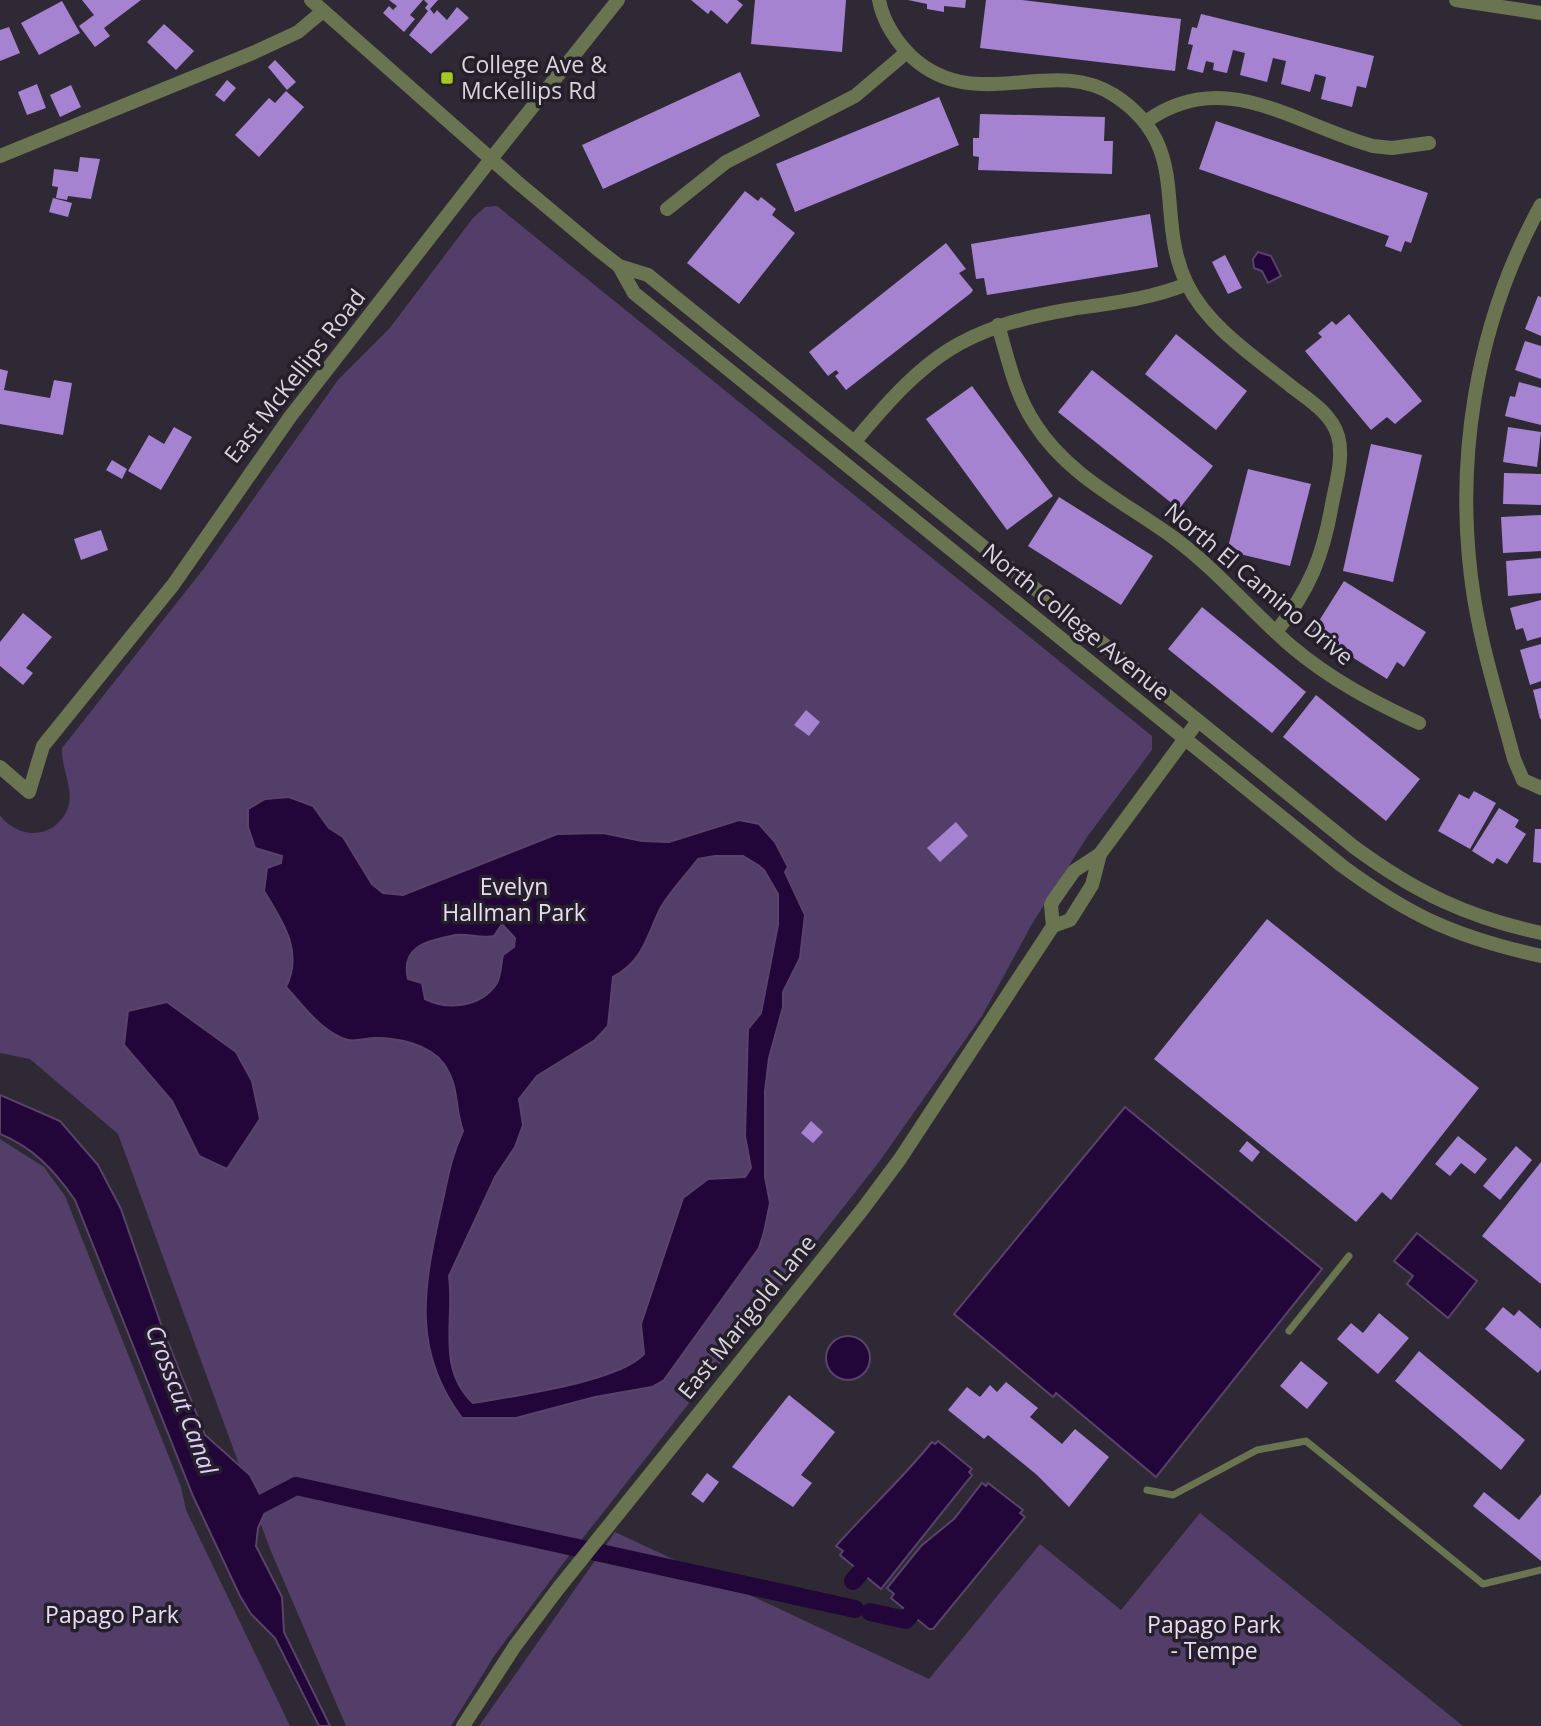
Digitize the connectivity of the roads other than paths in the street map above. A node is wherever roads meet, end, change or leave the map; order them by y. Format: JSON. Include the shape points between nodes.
{"nodes":[{"id":1,"x":311,"y":0,"type":"edge"},
{"id":2,"x":618,"y":0,"type":"edge"},
{"id":3,"x":879,"y":0,"type":"edge"},
{"id":4,"x":1456,"y":0,"type":"edge"},
{"id":5,"x":323,"y":11,"type":"junction"},
{"id":6,"x":1541,"y":13,"type":"edge"},
{"id":7,"x":907,"y":52,"type":"junction"},
{"id":8,"x":1147,"y":121,"type":"junction"},
{"id":9,"x":1429,"y":143,"type":"dead end"},
{"id":10,"x":0,"y":156,"type":"edge"},
{"id":11,"x":491,"y":159,"type":"junction"},
{"id":12,"x":1541,"y":205,"type":"edge"},
{"id":13,"x":667,"y":209,"type":"dead end"},
{"id":14,"x":619,"y":266,"type":"junction"},
{"id":15,"x":1187,"y":284,"type":"junction"},
{"id":16,"x":999,"y":325,"type":"junction"},
{"id":17,"x":856,"y":440,"type":"junction"},
{"id":18,"x":1276,"y":632,"type":"junction"},
{"id":19,"x":1198,"y":721,"type":"junction"},
{"id":20,"x":1419,"y":723,"type":"dead end"},
{"id":21,"x":1184,"y":739,"type":"junction"},
{"id":22,"x":0,"y":767,"type":"edge"},
{"id":23,"x":1541,"y":788,"type":"edge"},
{"id":24,"x":1100,"y":855,"type":"junction"},
{"id":25,"x":1053,"y":926,"type":"junction"},
{"id":26,"x":1541,"y":933,"type":"edge"},
{"id":27,"x":1541,"y":956,"type":"edge"},
{"id":28,"x":1349,"y":1256,"type":"dead end"},
{"id":29,"x":1289,"y":1331,"type":"dead end"},
{"id":30,"x":1147,"y":1490,"type":"dead end"},
{"id":31,"x":1541,"y":1570,"type":"edge"},
{"id":32,"x":463,"y":1726,"type":"edge"}],
"edges":[{"from":1,"to":5,"type":"street","name":"North College Avenue"},
{"from":2,"to":11,"type":"street","name":"East McKellips Road"},
{"from":3,"to":7,"type":"street","via":[[889,27]]},
{"from":4,"to":6,"type":"street"},
{"from":5,"to":10,"type":"street","via":[[298,32],[255,52]]},
{"from":5,"to":11,"type":"street","name":"North College Avenue"},
{"from":7,"to":8,"type":"street","via":[[922,66],[967,85],[1084,82],[1115,96]]},
{"from":7,"to":13,"type":"street","via":[[855,96],[726,162]]},
{"from":8,"to":9,"type":"street","via":[[1164,109],[1212,96],[1251,102],[1373,146]]},
{"from":8,"to":15,"type":"street","via":[[1169,177],[1174,237]]},
{"from":11,"to":14,"type":"street","name":"North College Avenue"},
{"from":11,"to":22,"type":"street","name":"East McKellips Road","via":[[282,427],[173,585],[43,746],[29,792]]},
{"from":12,"to":23,"type":"street","via":[[1513,260],[1479,368],[1466,509],[1475,602],[1511,746],[1523,780]]},
{"from":14,"to":17,"type":"street","name":"North College Avenue","via":[[648,275]]},
{"from":14,"to":21,"type":"street","name":"North College Avenue","via":[[634,293]]},
{"from":15,"to":16,"type":"street","via":[[1140,299]]},
{"from":15,"to":18,"type":"street","via":[[1200,307],[1318,407],[1339,438],[1336,483],[1320,562]]},
{"from":16,"to":17,"type":"street","via":[[955,345],[922,368]]},
{"from":16,"to":18,"type":"street","name":"North El Camino Drive","via":[[1017,389],[1034,424],[1056,452],[1105,492],[1176,539]]},
{"from":17,"to":19,"type":"street","name":"North College Avenue"},
{"from":18,"to":20,"type":"street","name":"North El Camino Drive","via":[[1357,694]]},
{"from":19,"to":21,"type":"street","name":"East Marigold Lane"},
{"from":19,"to":26,"type":"street","name":"North College Avenue","via":[[1395,877],[1447,905],[1495,923]]},
{"from":21,"to":24,"type":"street","name":"East Marigold Lane"},
{"from":21,"to":27,"type":"street","name":"North College Avenue","via":[[1391,903],[1437,926]]},
{"from":24,"to":25,"type":"street","name":"East Marigold Lane","via":[[1092,884],[1070,920]]},
{"from":24,"to":25,"type":"street","name":"East Marigold Lane","via":[[1074,871],[1051,905]]},
{"from":25,"to":32,"type":"street","name":"East Marigold Lane","via":[[862,1210],[557,1590],[514,1646]]},
{"from":28,"to":29,"type":"lane"},
{"from":30,"to":31,"type":"lane","via":[[1173,1495],[1257,1450],[1306,1441],[1483,1584]]}]}
